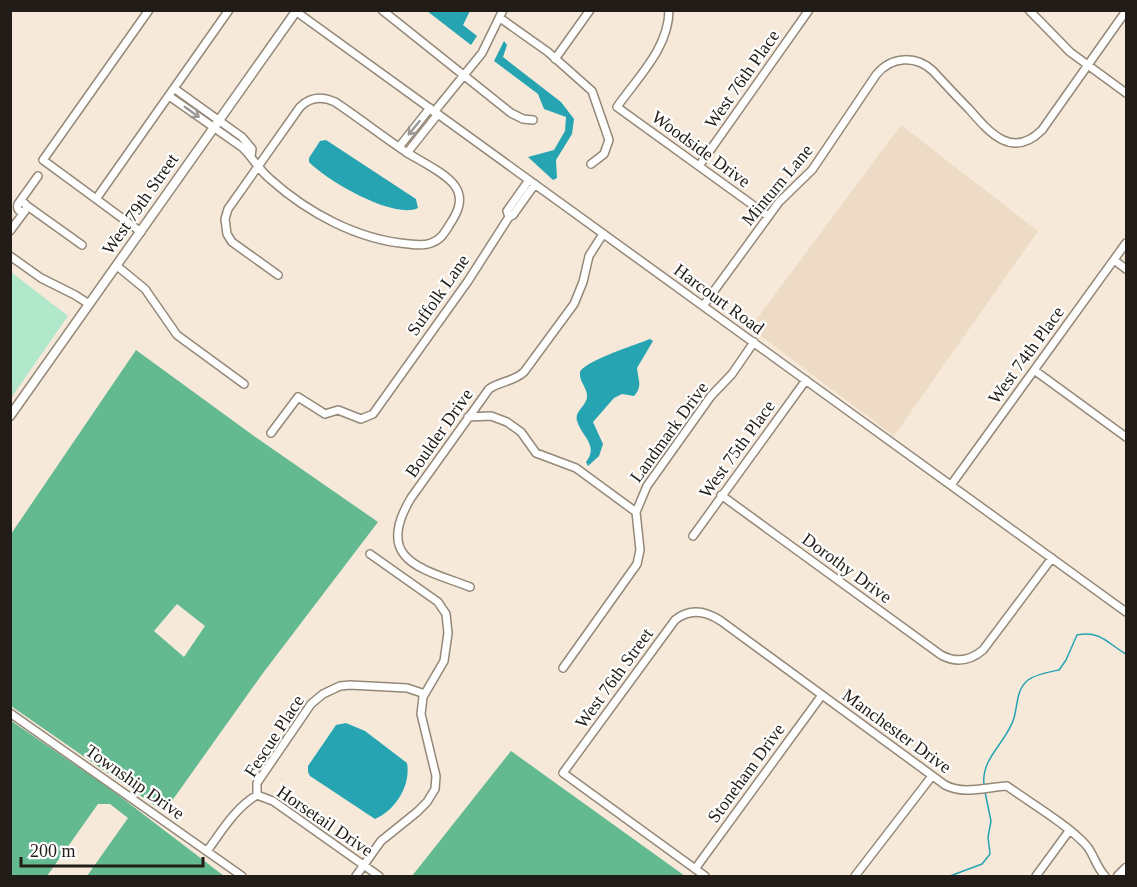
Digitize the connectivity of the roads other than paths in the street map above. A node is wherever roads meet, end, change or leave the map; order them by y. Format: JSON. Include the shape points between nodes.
{"nodes":[{"id":1,"x":149,"y":10,"type":"edge"},
{"id":2,"x":229,"y":10,"type":"edge"},
{"id":3,"x":382,"y":10,"type":"edge"},
{"id":4,"x":503,"y":10,"type":"edge"},
{"id":5,"x":590,"y":10,"type":"edge"},
{"id":6,"x":669,"y":10,"type":"edge"},
{"id":7,"x":809,"y":10,"type":"edge"},
{"id":8,"x":1029,"y":10,"type":"edge"},
{"id":9,"x":296,"y":11,"type":"edge"},
{"id":10,"x":1126,"y":11,"type":"edge"},
{"id":11,"x":500,"y":18,"type":"junction"},
{"id":12,"x":555,"y":59,"type":"junction"},
{"id":13,"x":1088,"y":66,"type":"junction"},
{"id":14,"x":465,"y":76,"type":"junction"},
{"id":15,"x":175,"y":89,"type":"junction"},
{"id":16,"x":1126,"y":93,"type":"edge"},
{"id":17,"x":169,"y":96,"type":"junction"},
{"id":18,"x":434,"y":111,"type":"junction"},
{"id":19,"x":533,"y":120,"type":"dead end"},
{"id":20,"x":217,"y":124,"type":"junction"},
{"id":21,"x":399,"y":147,"type":"junction"},
{"id":22,"x":407,"y":153,"type":"junction"},
{"id":23,"x":591,"y":164,"type":"dead end"},
{"id":24,"x":259,"y":165,"type":"junction"},
{"id":25,"x":699,"y":166,"type":"junction"},
{"id":26,"x":38,"y":176,"type":"dead end"},
{"id":27,"x":532,"y":182,"type":"junction"},
{"id":28,"x":96,"y":199,"type":"junction"},
{"id":29,"x":19,"y":207,"type":"edge"},
{"id":30,"x":768,"y":216,"type":"junction"},
{"id":31,"x":10,"y":231,"type":"edge"},
{"id":32,"x":141,"y":232,"type":"junction"},
{"id":33,"x":603,"y":234,"type":"junction"},
{"id":34,"x":1126,"y":243,"type":"edge"},
{"id":35,"x":82,"y":245,"type":"dead end"},
{"id":36,"x":10,"y":256,"type":"edge"},
{"id":37,"x":1114,"y":260,"type":"junction"},
{"id":38,"x":117,"y":266,"type":"junction"},
{"id":39,"x":1126,"y":269,"type":"edge"},
{"id":40,"x":278,"y":275,"type":"dead end"},
{"id":41,"x":89,"y":304,"type":"junction"},
{"id":42,"x":703,"y":306,"type":"junction"},
{"id":43,"x":754,"y":342,"type":"junction"},
{"id":44,"x":1034,"y":370,"type":"junction"},
{"id":45,"x":806,"y":380,"type":"junction"},
{"id":46,"x":244,"y":384,"type":"dead end"},
{"id":47,"x":10,"y":416,"type":"edge"},
{"id":48,"x":468,"y":417,"type":"junction"},
{"id":49,"x":271,"y":433,"type":"dead end"},
{"id":50,"x":1126,"y":437,"type":"edge"},
{"id":51,"x":951,"y":485,"type":"junction"},
{"id":52,"x":722,"y":495,"type":"junction"},
{"id":53,"x":636,"y":512,"type":"junction"},
{"id":54,"x":693,"y":536,"type":"dead end"},
{"id":55,"x":370,"y":554,"type":"dead end"},
{"id":56,"x":1052,"y":558,"type":"junction"},
{"id":57,"x":470,"y":587,"type":"dead end"},
{"id":58,"x":697,"y":612,"type":"joint"},
{"id":59,"x":1126,"y":612,"type":"edge"},
{"id":60,"x":563,"y":669,"type":"dead end"},
{"id":61,"x":425,"y":694,"type":"junction"},
{"id":62,"x":822,"y":695,"type":"junction"},
{"id":63,"x":10,"y":712,"type":"edge"},
{"id":64,"x":932,"y":776,"type":"junction"},
{"id":65,"x":256,"y":795,"type":"junction"},
{"id":66,"x":1069,"y":831,"type":"junction"},
{"id":67,"x":207,"y":851,"type":"junction"},
{"id":68,"x":364,"y":866,"type":"junction"},
{"id":69,"x":1126,"y":868,"type":"edge"},
{"id":70,"x":695,"y":869,"type":"junction"},
{"id":71,"x":242,"y":876,"type":"edge"},
{"id":72,"x":356,"y":876,"type":"edge"},
{"id":73,"x":379,"y":876,"type":"edge"},
{"id":74,"x":705,"y":876,"type":"edge"},
{"id":75,"x":855,"y":876,"type":"edge"},
{"id":76,"x":1036,"y":876,"type":"edge"},
{"id":77,"x":1105,"y":876,"type":"edge"},
{"id":78,"x":1118,"y":876,"type":"edge"}],
"edges":[{"from":1,"to":28,"type":"street","via":[[43,160]]},
{"from":2,"to":15,"type":"street"},
{"from":3,"to":14,"type":"street"},
{"from":4,"to":11,"type":"street"},
{"from":5,"to":12,"type":"street"},
{"from":6,"to":25,"type":"street","name":"Woodside Drive","via":[[662,43],[617,107]]},
{"from":7,"to":25,"type":"street","name":"West 76th Place"},
{"from":8,"to":13,"type":"street"},
{"from":9,"to":18,"type":"street","name":"Harcourt Road"},
{"from":9,"to":20,"type":"main road","name":"West 79th Street"},
{"from":10,"to":13,"type":"street"},
{"from":11,"to":12,"type":"street"},
{"from":11,"to":14,"type":"street","via":[[487,46]]},
{"from":12,"to":23,"type":"street","via":[[592,91],[608,132],[607,149]]},
{"from":13,"to":16,"type":"street"},
{"from":13,"to":30,"type":"street","name":"Minturn Lane","via":[[1040,132],[1019,142],[1000,139],[988,131],[929,67],[916,60],[888,64],[879,71],[809,173]]},
{"from":14,"to":18,"type":"street"},
{"from":14,"to":19,"type":"street","via":[[514,115]]},
{"from":15,"to":17,"type":"street"},
{"from":15,"to":20,"type":"street"},
{"from":17,"to":20,"type":"street","one_way":true},
{"from":17,"to":28,"type":"street"},
{"from":18,"to":21,"type":"street","one_way":true},
{"from":18,"to":22,"type":"street"},
{"from":18,"to":27,"type":"street","name":"Harcourt Road"},
{"from":20,"to":24,"type":"street","via":[[248,142],[251,156]]},
{"from":20,"to":32,"type":"main road","name":"West 79th Street"},
{"from":21,"to":22,"type":"street"},
{"from":21,"to":24,"type":"street","via":[[335,102],[316,98],[300,107]]},
{"from":22,"to":24,"type":"street","via":[[453,183],[460,199],[455,216],[440,238],[428,244],[397,243],[350,229],[314,211],[271,181]]},
{"from":24,"to":40,"type":"street","via":[[228,209],[225,225],[232,242]]},
{"from":25,"to":30,"type":"street","name":"Woodside Drive"},
{"from":26,"to":29,"type":"street"},
{"from":27,"to":33,"type":"street","name":"Harcourt Road"},
{"from":27,"to":49,"type":"street","name":"Suffolk Lane","via":[[507,211],[508,217],[468,281],[373,414],[361,419],[340,410],[325,414],[298,397]]},
{"from":28,"to":32,"type":"street"},
{"from":29,"to":31,"type":"street"},
{"from":29,"to":35,"type":"street"},
{"from":30,"to":42,"type":"street","name":"Minturn Lane"},
{"from":32,"to":38,"type":"main road","name":"West 79th Street"},
{"from":33,"to":42,"type":"street","name":"Harcourt Road"},
{"from":33,"to":48,"type":"street","name":"Boulder Drive","via":[[590,254],[571,309],[524,372],[490,387]]},
{"from":34,"to":37,"type":"street","name":"West 74th Place"},
{"from":36,"to":41,"type":"street"},
{"from":37,"to":39,"type":"street"},
{"from":37,"to":44,"type":"street","name":"West 74th Place"},
{"from":38,"to":41,"type":"main road","name":"West 79th Street"},
{"from":38,"to":46,"type":"street","via":[[143,286],[180,338]]},
{"from":41,"to":47,"type":"main road","name":"West 79th Street"},
{"from":42,"to":43,"type":"street","name":"Harcourt Road"},
{"from":43,"to":45,"type":"street","name":"Harcourt Road"},
{"from":43,"to":53,"type":"street","name":"Landmark Drive","via":[[647,486]]},
{"from":44,"to":50,"type":"street"},
{"from":44,"to":51,"type":"street","name":"West 74th Place"},
{"from":45,"to":51,"type":"street","name":"Harcourt Road"},
{"from":45,"to":52,"type":"street","name":"West 75th Place"},
{"from":48,"to":53,"type":"street","via":[[491,416],[510,423],[537,453],[576,468]]},
{"from":48,"to":57,"type":"street","name":"Boulder Drive","via":[[408,503],[398,530],[399,547],[405,556],[423,569]]},
{"from":51,"to":56,"type":"street","name":"Harcourt Road"},
{"from":52,"to":54,"type":"street","name":"West 75th Place"},
{"from":52,"to":56,"type":"street","name":"Dorothy Drive","via":[[941,655],[957,660],[971,658],[983,650]]},
{"from":53,"to":60,"type":"street","name":"Landmark Drive","via":[[640,550],[637,564]]},
{"from":55,"to":61,"type":"street","via":[[438,602],[446,614],[444,661]]},
{"from":56,"to":59,"type":"street","name":"Harcourt Road"},
{"from":58,"to":62,"type":"street","name":"Manchester Drive","via":[[721,621]]},
{"from":58,"to":70,"type":"street","name":"West 76th Street","via":[[675,620],[563,773]]},
{"from":61,"to":65,"type":"street","name":"Fescue Place","via":[[407,688],[350,685],[323,694],[311,704],[257,783]]},
{"from":61,"to":68,"type":"street","via":[[420,714],[436,776],[435,789],[417,812],[381,841]]},
{"from":62,"to":64,"type":"street","name":"Manchester Drive"},
{"from":62,"to":70,"type":"street","name":"Stoneham Drive"},
{"from":63,"to":67,"type":"street","name":"Township Drive"},
{"from":64,"to":66,"type":"street","name":"Manchester Drive","via":[[953,789],[1006,786]]},
{"from":64,"to":75,"type":"street"},
{"from":65,"to":67,"type":"street","name":"Horsetail Drive","via":[[234,814]]},
{"from":65,"to":68,"type":"street","name":"Horsetail Drive","via":[[273,801]]},
{"from":66,"to":76,"type":"street"},
{"from":66,"to":77,"type":"street","name":"Manchester Drive","via":[[1086,845]]},
{"from":67,"to":71,"type":"street","name":"Township Drive"},
{"from":68,"to":72,"type":"street"},
{"from":68,"to":73,"type":"street","name":"Horsetail Drive"},
{"from":69,"to":78,"type":"main road"},
{"from":70,"to":74,"type":"street"}]}
